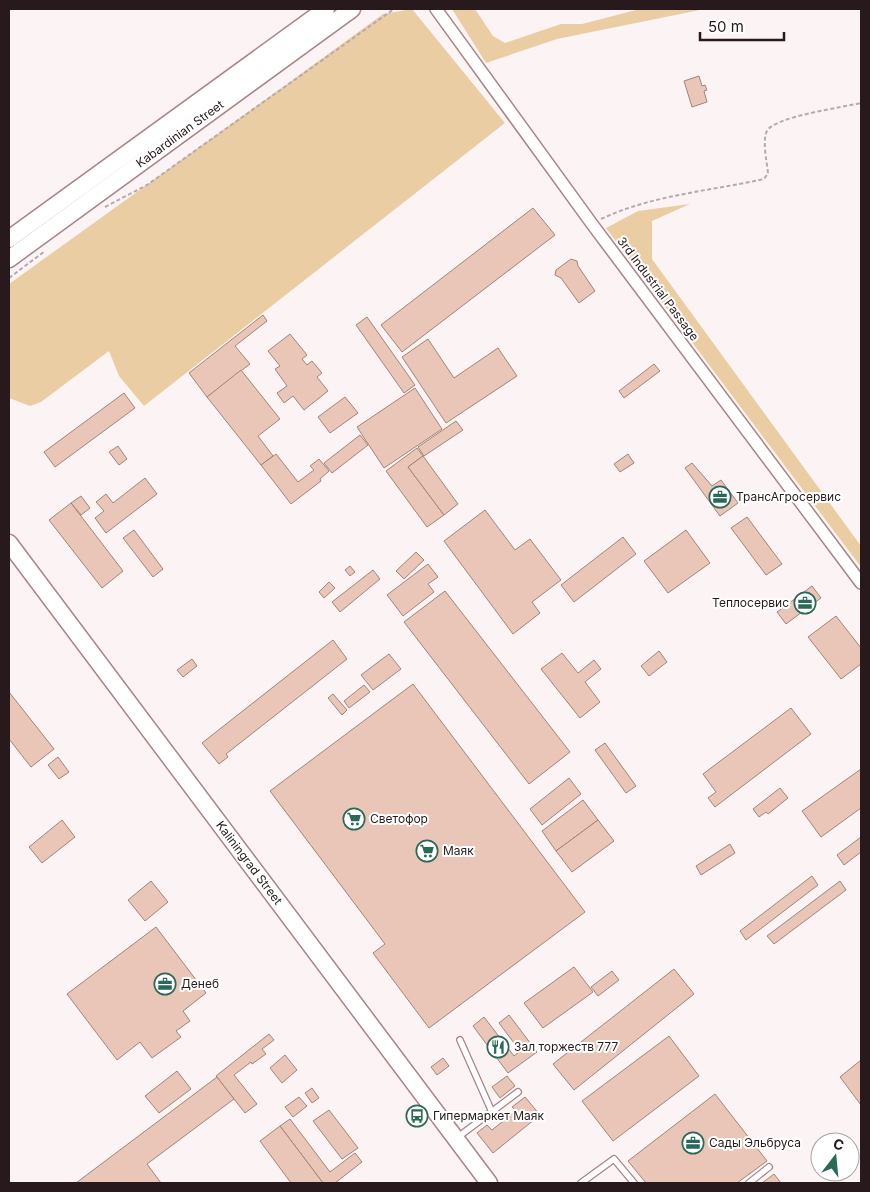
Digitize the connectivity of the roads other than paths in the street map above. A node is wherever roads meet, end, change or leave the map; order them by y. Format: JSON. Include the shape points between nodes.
{"nodes":[{"id":1,"x":326,"y":9,"type":"edge"},
{"id":2,"x":352,"y":9,"type":"edge"},
{"id":3,"x":436,"y":9,"type":"edge"},
{"id":4,"x":9,"y":238,"type":"edge"},
{"id":5,"x":9,"y":259,"type":"edge"},
{"id":6,"x":9,"y":543,"type":"edge"},
{"id":7,"x":861,"y":583,"type":"edge"},
{"id":8,"x":460,"y":1040,"type":"dead end"},
{"id":9,"x":518,"y":1092,"type":"dead end"},
{"id":10,"x":492,"y":1112,"type":"junction"},
{"id":11,"x":456,"y":1139,"type":"junction"},
{"id":12,"x":769,"y":1167,"type":"dead end"},
{"id":13,"x":489,"y":1183,"type":"edge"},
{"id":14,"x":581,"y":1183,"type":"edge"},
{"id":15,"x":634,"y":1183,"type":"edge"},
{"id":16,"x":749,"y":1183,"type":"edge"}],
"edges":[{"from":1,"to":4,"type":"main road","name":"Kabardinian Street"},
{"from":2,"to":5,"type":"main road","name":"Kabardinian Street"},
{"from":3,"to":7,"type":"street","name":"3rd Industrial Passage","via":[[592,224]]},
{"from":6,"to":11,"type":"main road","name":"Kaliningrad Street"},
{"from":8,"to":10,"type":"lane"},
{"from":9,"to":10,"type":"lane"},
{"from":10,"to":11,"type":"lane"},
{"from":11,"to":13,"type":"main road","name":"Kaliningrad Street"},
{"from":12,"to":16,"type":"lane"},
{"from":14,"to":15,"type":"lane","via":[[614,1158]]}]}
